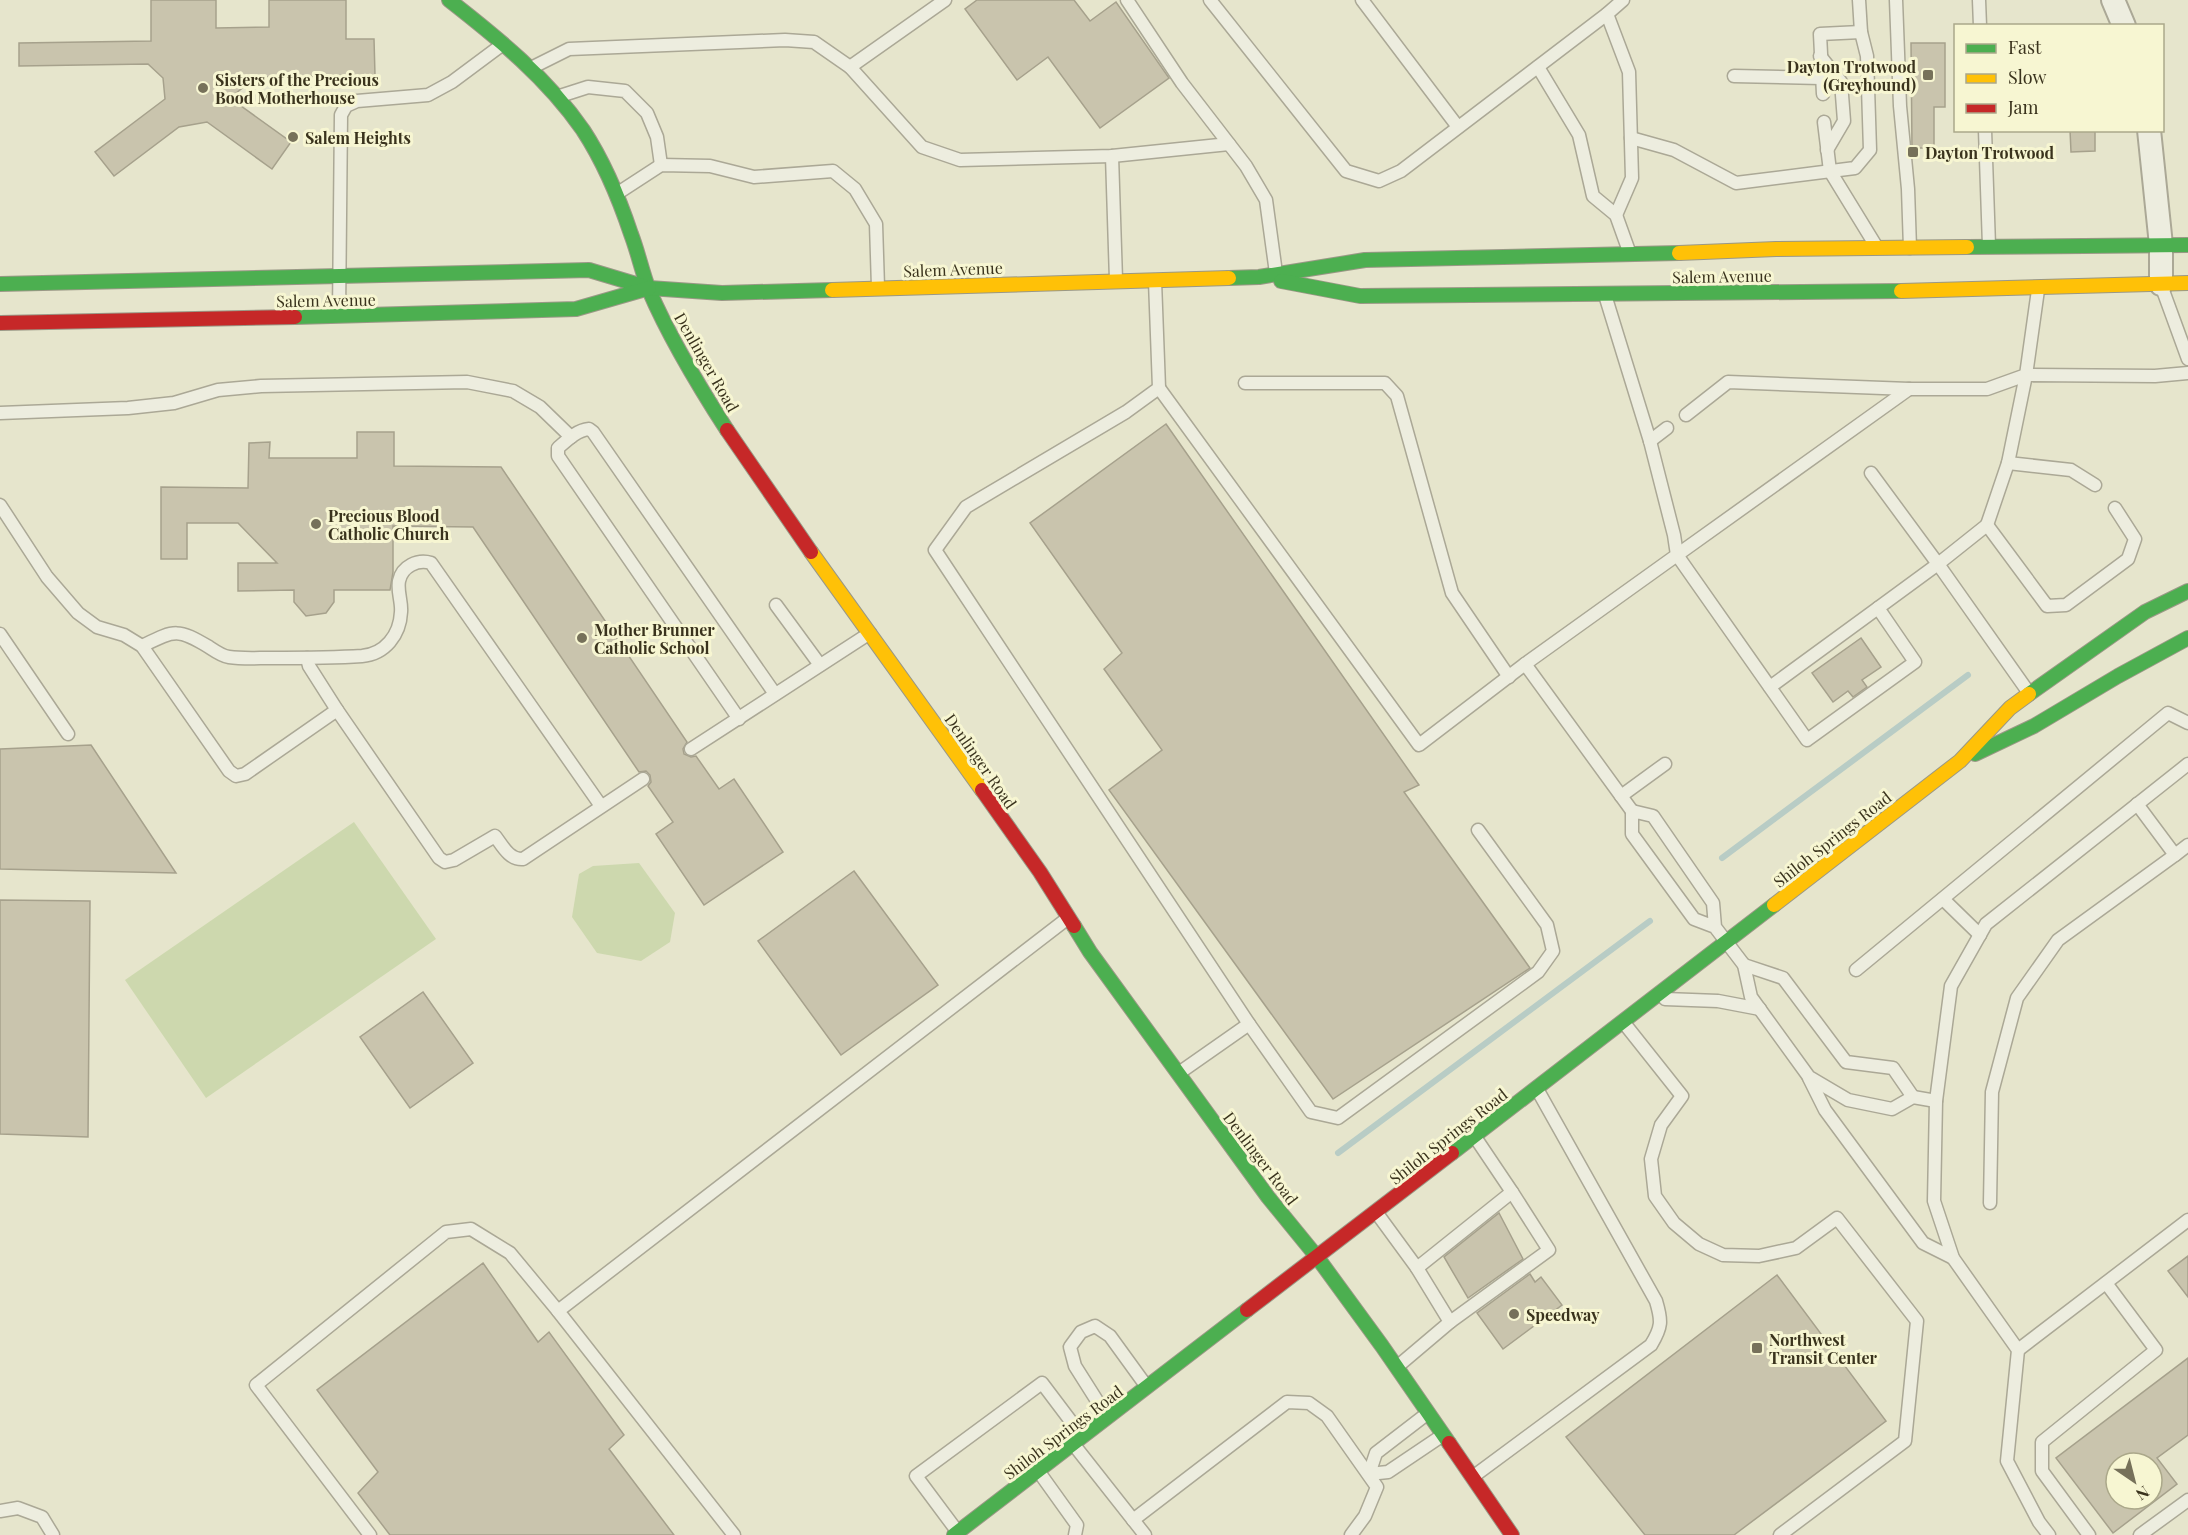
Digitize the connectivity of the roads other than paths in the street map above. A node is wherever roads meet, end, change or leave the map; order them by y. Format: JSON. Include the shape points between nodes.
{"nodes":[{"id":1,"x":449,"y":0,"type":"edge"},
{"id":2,"x":945,"y":0,"type":"edge"},
{"id":3,"x":1127,"y":0,"type":"edge"},
{"id":4,"x":1210,"y":0,"type":"edge"},
{"id":5,"x":1362,"y":0,"type":"edge"},
{"id":6,"x":1623,"y":0,"type":"edge"},
{"id":7,"x":1859,"y":0,"type":"edge"},
{"id":8,"x":1896,"y":0,"type":"edge"},
{"id":9,"x":1978,"y":0,"type":"edge"},
{"id":10,"x":2113,"y":0,"type":"edge"},
{"id":11,"x":1607,"y":14,"type":"junction"},
{"id":12,"x":1980,"y":24,"type":"edge"},
{"id":13,"x":2123,"y":24,"type":"edge"},
{"id":14,"x":1861,"y":32,"type":"junction"},
{"id":15,"x":504,"y":43,"type":"junction"},
{"id":16,"x":1820,"y":56,"type":"junction"},
{"id":17,"x":850,"y":67,"type":"junction"},
{"id":18,"x":1538,"y":67,"type":"junction"},
{"id":19,"x":531,"y":68,"type":"junction"},
{"id":20,"x":1734,"y":76,"type":"dead end"},
{"id":21,"x":1821,"y":78,"type":"junction"},
{"id":22,"x":1822,"y":94,"type":"dead end"},
{"id":23,"x":557,"y":97,"type":"junction"},
{"id":24,"x":1824,"y":122,"type":"dead end"},
{"id":25,"x":1458,"y":127,"type":"junction"},
{"id":26,"x":1985,"y":132,"type":"edge"},
{"id":27,"x":2149,"y":132,"type":"edge"},
{"id":28,"x":1631,"y":138,"type":"junction"},
{"id":29,"x":1229,"y":144,"type":"junction"},
{"id":30,"x":1827,"y":150,"type":"junction"},
{"id":31,"x":1112,"y":156,"type":"junction"},
{"id":32,"x":661,"y":165,"type":"junction"},
{"id":33,"x":1830,"y":171,"type":"junction"},
{"id":34,"x":616,"y":194,"type":"junction"},
{"id":35,"x":1616,"y":215,"type":"junction"},
{"id":36,"x":2161,"y":245,"type":"junction"},
{"id":37,"x":2188,"y":245,"type":"edge"},
{"id":38,"x":1989,"y":248,"type":"junction"},
{"id":39,"x":1879,"y":249,"type":"junction"},
{"id":40,"x":1910,"y":249,"type":"junction"},
{"id":41,"x":1630,"y":255,"type":"junction"},
{"id":42,"x":1442,"y":273,"type":"dead end"},
{"id":43,"x":1276,"y":274,"type":"junction"},
{"id":44,"x":340,"y":276,"type":"junction"},
{"id":45,"x":2188,"y":276,"type":"edge"},
{"id":46,"x":1259,"y":277,"type":"junction"},
{"id":47,"x":1155,"y":279,"type":"junction"},
{"id":48,"x":1116,"y":281,"type":"junction"},
{"id":49,"x":1420,"y":281,"type":"dead end"},
{"id":50,"x":2188,"y":283,"type":"edge"},
{"id":51,"x":0,"y":284,"type":"edge"},
{"id":52,"x":2161,"y":284,"type":"junction"},
{"id":53,"x":2039,"y":287,"type":"junction"},
{"id":54,"x":649,"y":288,"type":"junction"},
{"id":55,"x":878,"y":289,"type":"junction"},
{"id":56,"x":1605,"y":294,"type":"junction"},
{"id":57,"x":1377,"y":296,"type":"junction"},
{"id":58,"x":339,"y":316,"type":"junction"},
{"id":59,"x":0,"y":323,"type":"edge"},
{"id":60,"x":2188,"y":359,"type":"edge"},
{"id":61,"x":2188,"y":373,"type":"edge"},
{"id":62,"x":2026,"y":375,"type":"junction"},
{"id":63,"x":1245,"y":383,"type":"dead end"},
{"id":64,"x":1159,"y":388,"type":"junction"},
{"id":65,"x":1909,"y":389,"type":"junction"},
{"id":66,"x":0,"y":412,"type":"edge"},
{"id":67,"x":1686,"y":415,"type":"dead end"},
{"id":68,"x":1667,"y":428,"type":"dead end"},
{"id":69,"x":571,"y":437,"type":"junction"},
{"id":70,"x":1650,"y":441,"type":"junction"},
{"id":71,"x":2008,"y":463,"type":"junction"},
{"id":72,"x":1872,"y":473,"type":"dead end"},
{"id":73,"x":2095,"y":485,"type":"dead end"},
{"id":74,"x":0,"y":505,"type":"edge"},
{"id":75,"x":2115,"y":508,"type":"dead end"},
{"id":76,"x":1987,"y":525,"type":"junction"},
{"id":77,"x":1677,"y":555,"type":"junction"},
{"id":78,"x":1938,"y":564,"type":"junction"},
{"id":79,"x":2188,"y":591,"type":"edge"},
{"id":80,"x":776,"y":605,"type":"dead end"},
{"id":81,"x":1878,"y":608,"type":"junction"},
{"id":82,"x":871,"y":633,"type":"junction"},
{"id":83,"x":0,"y":634,"type":"edge"},
{"id":84,"x":2188,"y":638,"type":"edge"},
{"id":85,"x":142,"y":645,"type":"junction"},
{"id":86,"x":307,"y":658,"type":"junction"},
{"id":87,"x":1525,"y":664,"type":"junction"},
{"id":88,"x":820,"y":665,"type":"junction"},
{"id":89,"x":1509,"y":676,"type":"junction"},
{"id":90,"x":1770,"y":687,"type":"junction"},
{"id":91,"x":775,"y":694,"type":"junction"},
{"id":92,"x":2030,"y":694,"type":"junction"},
{"id":93,"x":337,"y":710,"type":"junction"},
{"id":94,"x":739,"y":719,"type":"junction"},
{"id":95,"x":2188,"y":723,"type":"edge"},
{"id":96,"x":68,"y":734,"type":"dead end"},
{"id":97,"x":691,"y":748,"type":"dead end"},
{"id":98,"x":1960,"y":761,"type":"junction"},
{"id":99,"x":1665,"y":764,"type":"dead end"},
{"id":100,"x":2188,"y":764,"type":"edge"},
{"id":101,"x":643,"y":779,"type":"dead end"},
{"id":102,"x":1621,"y":796,"type":"junction"},
{"id":103,"x":2138,"y":804,"type":"junction"},
{"id":104,"x":601,"y":806,"type":"junction"},
{"id":105,"x":1632,"y":811,"type":"junction"},
{"id":106,"x":1478,"y":830,"type":"dead end"},
{"id":107,"x":2188,"y":845,"type":"edge"},
{"id":108,"x":2175,"y":855,"type":"junction"},
{"id":109,"x":1943,"y":899,"type":"junction"},
{"id":110,"x":1068,"y":918,"type":"junction"},
{"id":111,"x":1715,"y":927,"type":"junction"},
{"id":112,"x":1980,"y":934,"type":"junction"},
{"id":113,"x":1727,"y":942,"type":"junction"},
{"id":114,"x":1744,"y":964,"type":"junction"},
{"id":115,"x":1856,"y":970,"type":"dead end"},
{"id":116,"x":1652,"y":998,"type":"junction"},
{"id":117,"x":1760,"y":1009,"type":"junction"},
{"id":118,"x":1623,"y":1021,"type":"junction"},
{"id":119,"x":1249,"y":1024,"type":"junction"},
{"id":120,"x":1179,"y":1074,"type":"junction"},
{"id":121,"x":1809,"y":1077,"type":"junction"},
{"id":122,"x":1537,"y":1088,"type":"junction"},
{"id":123,"x":1913,"y":1097,"type":"junction"},
{"id":124,"x":1935,"y":1101,"type":"junction"},
{"id":125,"x":1474,"y":1136,"type":"junction"},
{"id":126,"x":1512,"y":1192,"type":"junction"},
{"id":127,"x":1990,"y":1203,"type":"dead end"},
{"id":128,"x":1376,"y":1212,"type":"junction"},
{"id":129,"x":2188,"y":1220,"type":"edge"},
{"id":130,"x":1317,"y":1257,"type":"junction"},
{"id":131,"x":1953,"y":1258,"type":"junction"},
{"id":132,"x":1417,"y":1268,"type":"junction"},
{"id":133,"x":2106,"y":1283,"type":"junction"},
{"id":134,"x":558,"y":1311,"type":"junction"},
{"id":135,"x":1450,"y":1322,"type":"junction"},
{"id":136,"x":2018,"y":1350,"type":"junction"},
{"id":137,"x":1397,"y":1367,"type":"junction"},
{"id":138,"x":1147,"y":1388,"type":"junction"},
{"id":139,"x":1429,"y":1412,"type":"junction"},
{"id":140,"x":1108,"y":1418,"type":"junction"},
{"id":141,"x":1444,"y":1434,"type":"junction"},
{"id":142,"x":1078,"y":1441,"type":"junction"},
{"id":143,"x":1039,"y":1471,"type":"junction"},
{"id":144,"x":1369,"y":1474,"type":"junction"},
{"id":145,"x":1472,"y":1477,"type":"junction"},
{"id":146,"x":2188,"y":1500,"type":"edge"},
{"id":147,"x":0,"y":1511,"type":"edge"},
{"id":148,"x":1133,"y":1520,"type":"junction"},
{"id":149,"x":956,"y":1534,"type":"edge"},
{"id":150,"x":53,"y":1535,"type":"edge"},
{"id":151,"x":370,"y":1535,"type":"edge"},
{"id":152,"x":734,"y":1535,"type":"edge"},
{"id":153,"x":1075,"y":1535,"type":"edge"},
{"id":154,"x":1145,"y":1535,"type":"edge"},
{"id":155,"x":1351,"y":1535,"type":"edge"},
{"id":156,"x":1512,"y":1535,"type":"edge"},
{"id":157,"x":1780,"y":1535,"type":"edge"},
{"id":158,"x":2049,"y":1535,"type":"edge"},
{"id":159,"x":2089,"y":1535,"type":"edge"},
{"id":160,"x":2140,"y":1535,"type":"edge"}],
"edges":[{"from":1,"to":15,"type":"main road","name":"Denlinger Road"},
{"from":2,"to":17,"type":"lane"},
{"from":3,"to":29,"type":"lane","via":[[1182,83]]},
{"from":4,"to":25,"type":"lane","via":[[1346,171],[1379,181],[1401,171]]},
{"from":5,"to":25,"type":"lane"},
{"from":6,"to":11,"type":"lane"},
{"from":7,"to":14,"type":"lane"},
{"from":8,"to":40,"type":"lane"},
{"from":9,"to":12,"type":"lane"},
{"from":10,"to":13,"type":"street"},
{"from":11,"to":18,"type":"lane"},
{"from":11,"to":28,"type":"lane","via":[[1629,72]]},
{"from":14,"to":16,"type":"lane","via":[[1820,34]]},
{"from":14,"to":33,"type":"lane","via":[[1867,56],[1870,150],[1855,168]]},
{"from":15,"to":19,"type":"main road","name":"Denlinger Road"},
{"from":15,"to":44,"type":"lane","via":[[428,95],[357,101],[346,106],[341,115]]},
{"from":16,"to":21,"type":"lane"},
{"from":16,"to":30,"type":"lane","via":[[1841,82],[1844,121]]},
{"from":17,"to":19,"type":"lane","via":[[814,42],[785,40],[569,49]]},
{"from":17,"to":31,"type":"lane","via":[[922,147],[960,160]]},
{"from":18,"to":25,"type":"lane"},
{"from":18,"to":35,"type":"lane","via":[[1579,135],[1593,196]]},
{"from":19,"to":23,"type":"main road","name":"Denlinger Road"},
{"from":20,"to":21,"type":"lane"},
{"from":21,"to":22,"type":"lane"},
{"from":23,"to":32,"type":"lane","via":[[588,87],[625,91],[647,113],[657,137]]},
{"from":23,"to":34,"type":"main road","name":"Denlinger Road","via":[[575,118]]},
{"from":24,"to":30,"type":"lane"},
{"from":26,"to":38,"type":"lane"},
{"from":27,"to":36,"type":"street"},
{"from":28,"to":33,"type":"lane","via":[[1674,150],[1736,183]]},
{"from":28,"to":35,"type":"lane","via":[[1632,178]]},
{"from":29,"to":31,"type":"lane"},
{"from":29,"to":43,"type":"lane","via":[[1266,200]]},
{"from":30,"to":33,"type":"lane"},
{"from":31,"to":48,"type":"lane"},
{"from":32,"to":34,"type":"lane"},
{"from":32,"to":55,"type":"lane","via":[[710,165],[753,177],[833,171],[855,189],[876,224]]},
{"from":33,"to":39,"type":"lane"},
{"from":34,"to":54,"type":"main road","name":"Denlinger Road"},
{"from":35,"to":41,"type":"lane"},
{"from":36,"to":37,"type":"main road","name":"Salem Avenue"},
{"from":36,"to":38,"type":"main road","name":"Salem Avenue"},
{"from":36,"to":52,"type":"street"},
{"from":38,"to":40,"type":"main road","name":"Salem Avenue"},
{"from":39,"to":40,"type":"main road","name":"Salem Avenue"},
{"from":39,"to":41,"type":"main road","name":"Salem Avenue"},
{"from":41,"to":42,"type":"main road","via":[[1580,265],[1453,269]]},
{"from":41,"to":43,"type":"main road","name":"Salem Avenue","via":[[1365,260]]},
{"from":43,"to":46,"type":"main road","name":"Salem Avenue"},
{"from":44,"to":51,"type":"main road","name":"Salem Avenue"},
{"from":44,"to":54,"type":"main road","name":"Salem Avenue","via":[[589,270]]},
{"from":44,"to":58,"type":"lane"},
{"from":45,"to":52,"type":"main road"},
{"from":46,"to":47,"type":"main road","name":"Salem Avenue"},
{"from":46,"to":57,"type":"main road","name":"Salem Avenue"},
{"from":47,"to":48,"type":"main road","name":"Salem Avenue"},
{"from":47,"to":64,"type":"lane"},
{"from":48,"to":55,"type":"main road","name":"Salem Avenue"},
{"from":49,"to":57,"type":"main road"},
{"from":50,"to":52,"type":"main road","name":"Salem Avenue"},
{"from":52,"to":53,"type":"main road","name":"Salem Avenue"},
{"from":52,"to":60,"type":"lane"},
{"from":53,"to":56,"type":"main road","name":"Salem Avenue"},
{"from":53,"to":62,"type":"lane"},
{"from":54,"to":55,"type":"main road","name":"Salem Avenue","via":[[722,293]]},
{"from":54,"to":58,"type":"main road","name":"Salem Avenue","via":[[576,309]]},
{"from":54,"to":82,"type":"main road","name":"Denlinger Road","via":[[666,327],[735,444]]},
{"from":56,"to":57,"type":"main road","name":"Salem Avenue"},
{"from":56,"to":70,"type":"lane"},
{"from":58,"to":59,"type":"main road","name":"Salem Avenue"},
{"from":61,"to":62,"type":"lane"},
{"from":62,"to":65,"type":"lane","via":[[1987,388]]},
{"from":62,"to":71,"type":"lane"},
{"from":63,"to":89,"type":"lane","via":[[1385,383],[1396,396],[1452,593]]},
{"from":64,"to":89,"type":"lane","via":[[1419,745]]},
{"from":64,"to":119,"type":"lane","via":[[1126,412],[966,507],[935,550]]},
{"from":65,"to":67,"type":"lane","via":[[1728,382]]},
{"from":65,"to":77,"type":"lane"},
{"from":66,"to":69,"type":"lane","via":[[128,408],[174,403],[218,390],[261,386],[467,382],[513,391],[540,407]]},
{"from":68,"to":70,"type":"lane"},
{"from":69,"to":91,"type":"lane","via":[[584,430],[593,432]]},
{"from":69,"to":94,"type":"lane","via":[[558,448],[558,456]]},
{"from":70,"to":77,"type":"lane"},
{"from":71,"to":73,"type":"lane","via":[[2071,470]]},
{"from":71,"to":76,"type":"lane"},
{"from":72,"to":78,"type":"lane"},
{"from":74,"to":85,"type":"lane","via":[[47,576],[78,613],[97,627]]},
{"from":75,"to":76,"type":"lane","via":[[2135,539],[2128,559],[2067,605],[2048,606]]},
{"from":76,"to":78,"type":"lane"},
{"from":77,"to":87,"type":"lane"},
{"from":77,"to":90,"type":"lane"},
{"from":78,"to":81,"type":"lane"},
{"from":78,"to":92,"type":"lane"},
{"from":79,"to":92,"type":"main road","name":"Shiloh Springs Road","via":[[2145,612]]},
{"from":80,"to":88,"type":"lane"},
{"from":81,"to":90,"type":"lane"},
{"from":81,"to":90,"type":"lane","via":[[1915,662],[1806,740]]},
{"from":82,"to":88,"type":"lane"},
{"from":82,"to":110,"type":"main road","name":"Denlinger Road","via":[[1040,872]]},
{"from":83,"to":96,"type":"lane"},
{"from":84,"to":98,"type":"main road","name":"Shiloh Springs Road","via":[[2034,726]]},
{"from":85,"to":86,"type":"lane","via":[[181,632],[226,657]]},
{"from":85,"to":93,"type":"lane","via":[[236,776],[245,774]]},
{"from":86,"to":93,"type":"lane"},
{"from":86,"to":104,"type":"lane","via":[[366,656],[386,647],[398,628],[399,581],[403,572],[416,563],[431,563]]},
{"from":87,"to":89,"type":"lane"},
{"from":87,"to":102,"type":"lane"},
{"from":88,"to":91,"type":"lane"},
{"from":91,"to":94,"type":"lane"},
{"from":92,"to":98,"type":"main road","name":"Shiloh Springs Road","via":[[2010,708]]},
{"from":93,"to":104,"type":"lane","via":[[445,862],[495,836],[510,855],[523,859]]},
{"from":94,"to":97,"type":"lane"},
{"from":95,"to":109,"type":"lane","via":[[2168,713]]},
{"from":98,"to":113,"type":"main road","name":"Shiloh Springs Road"},
{"from":99,"to":102,"type":"lane"},
{"from":100,"to":103,"type":"lane"},
{"from":101,"to":104,"type":"lane"},
{"from":102,"to":105,"type":"lane"},
{"from":103,"to":108,"type":"lane"},
{"from":103,"to":112,"type":"lane","via":[[1986,924]]},
{"from":105,"to":111,"type":"lane","via":[[1632,834],[1694,919]]},
{"from":105,"to":111,"type":"lane","via":[[1653,816],[1713,903]]},
{"from":106,"to":119,"type":"lane","via":[[1547,925],[1554,951],[1538,972],[1338,1118],[1311,1112]]},
{"from":107,"to":108,"type":"lane"},
{"from":108,"to":127,"type":"lane","via":[[2058,940],[2017,998],[1992,1092]]},
{"from":109,"to":112,"type":"lane"},
{"from":109,"to":115,"type":"lane"},
{"from":110,"to":120,"type":"main road","name":"Denlinger Road"},
{"from":110,"to":134,"type":"lane"},
{"from":111,"to":113,"type":"lane"},
{"from":112,"to":124,"type":"lane","via":[[1951,986]]},
{"from":113,"to":114,"type":"lane"},
{"from":113,"to":116,"type":"main road","name":"Shiloh Springs Road"},
{"from":114,"to":117,"type":"lane","via":[[1751,997]]},
{"from":114,"to":123,"type":"lane","via":[[1783,978],[1846,1062],[1893,1068]]},
{"from":116,"to":117,"type":"lane","via":[[1718,1001]]},
{"from":116,"to":118,"type":"main road","name":"Shiloh Springs Road"},
{"from":117,"to":121,"type":"lane"},
{"from":118,"to":122,"type":"main road","name":"Shiloh Springs Road"},
{"from":118,"to":157,"type":"lane","via":[[1682,1096],[1661,1125],[1651,1159],[1655,1196],[1674,1223],[1699,1244],[1723,1255],[1759,1256],[1796,1248],[1837,1218],[1917,1321],[1905,1441]]},
{"from":119,"to":120,"type":"lane"},
{"from":120,"to":130,"type":"main road","name":"Denlinger Road"},
{"from":121,"to":123,"type":"lane","via":[[1848,1100],[1892,1109]]},
{"from":121,"to":131,"type":"lane","via":[[1825,1110],[1923,1243]]},
{"from":122,"to":125,"type":"main road","name":"Shiloh Springs Road"},
{"from":122,"to":145,"type":"lane","via":[[1656,1301],[1661,1317],[1659,1332],[1651,1345]]},
{"from":123,"to":124,"type":"lane"},
{"from":124,"to":131,"type":"lane","via":[[1934,1201]]},
{"from":125,"to":126,"type":"lane"},
{"from":125,"to":128,"type":"main road","name":"Shiloh Springs Road"},
{"from":126,"to":132,"type":"lane"},
{"from":126,"to":135,"type":"lane","via":[[1549,1250]]},
{"from":128,"to":130,"type":"main road","name":"Shiloh Springs Road"},
{"from":128,"to":132,"type":"lane"},
{"from":129,"to":133,"type":"lane"},
{"from":130,"to":137,"type":"main road","name":"Denlinger Road"},
{"from":130,"to":138,"type":"main road","name":"Shiloh Springs Road"},
{"from":131,"to":136,"type":"lane"},
{"from":132,"to":135,"type":"lane"},
{"from":133,"to":136,"type":"lane"},
{"from":133,"to":159,"type":"lane","via":[[2156,1350],[2042,1442],[2042,1471]]},
{"from":134,"to":151,"type":"lane","via":[[510,1253],[471,1229],[446,1232],[256,1385]]},
{"from":134,"to":152,"type":"lane"},
{"from":135,"to":137,"type":"lane"},
{"from":136,"to":158,"type":"lane","via":[[2007,1461]]},
{"from":137,"to":139,"type":"main road","name":"Denlinger Road"},
{"from":138,"to":140,"type":"main road","name":"Shiloh Springs Road"},
{"from":138,"to":140,"type":"lane","via":[[1110,1336],[1095,1326],[1081,1332],[1070,1347],[1075,1366]]},
{"from":139,"to":141,"type":"main road","name":"Denlinger Road"},
{"from":139,"to":144,"type":"lane","via":[[1376,1453]]},
{"from":140,"to":142,"type":"main road","name":"Shiloh Springs Road"},
{"from":141,"to":144,"type":"lane","via":[[1388,1472]]},
{"from":141,"to":145,"type":"main road","name":"Denlinger Road"},
{"from":142,"to":143,"type":"main road","name":"Shiloh Springs Road"},
{"from":142,"to":148,"type":"lane"},
{"from":142,"to":149,"type":"lane","via":[[1042,1383],[916,1476]]},
{"from":143,"to":149,"type":"main road","name":"Shiloh Springs Road"},
{"from":143,"to":153,"type":"lane","via":[[1077,1524]]},
{"from":144,"to":148,"type":"lane","via":[[1327,1416],[1309,1403],[1287,1402]]},
{"from":144,"to":155,"type":"lane","via":[[1377,1487],[1365,1516]]},
{"from":145,"to":156,"type":"main road","name":"Denlinger Road"},
{"from":146,"to":160,"type":"lane"},
{"from":147,"to":150,"type":"lane","via":[[18,1508],[42,1517]]},
{"from":148,"to":154,"type":"lane"}]}
